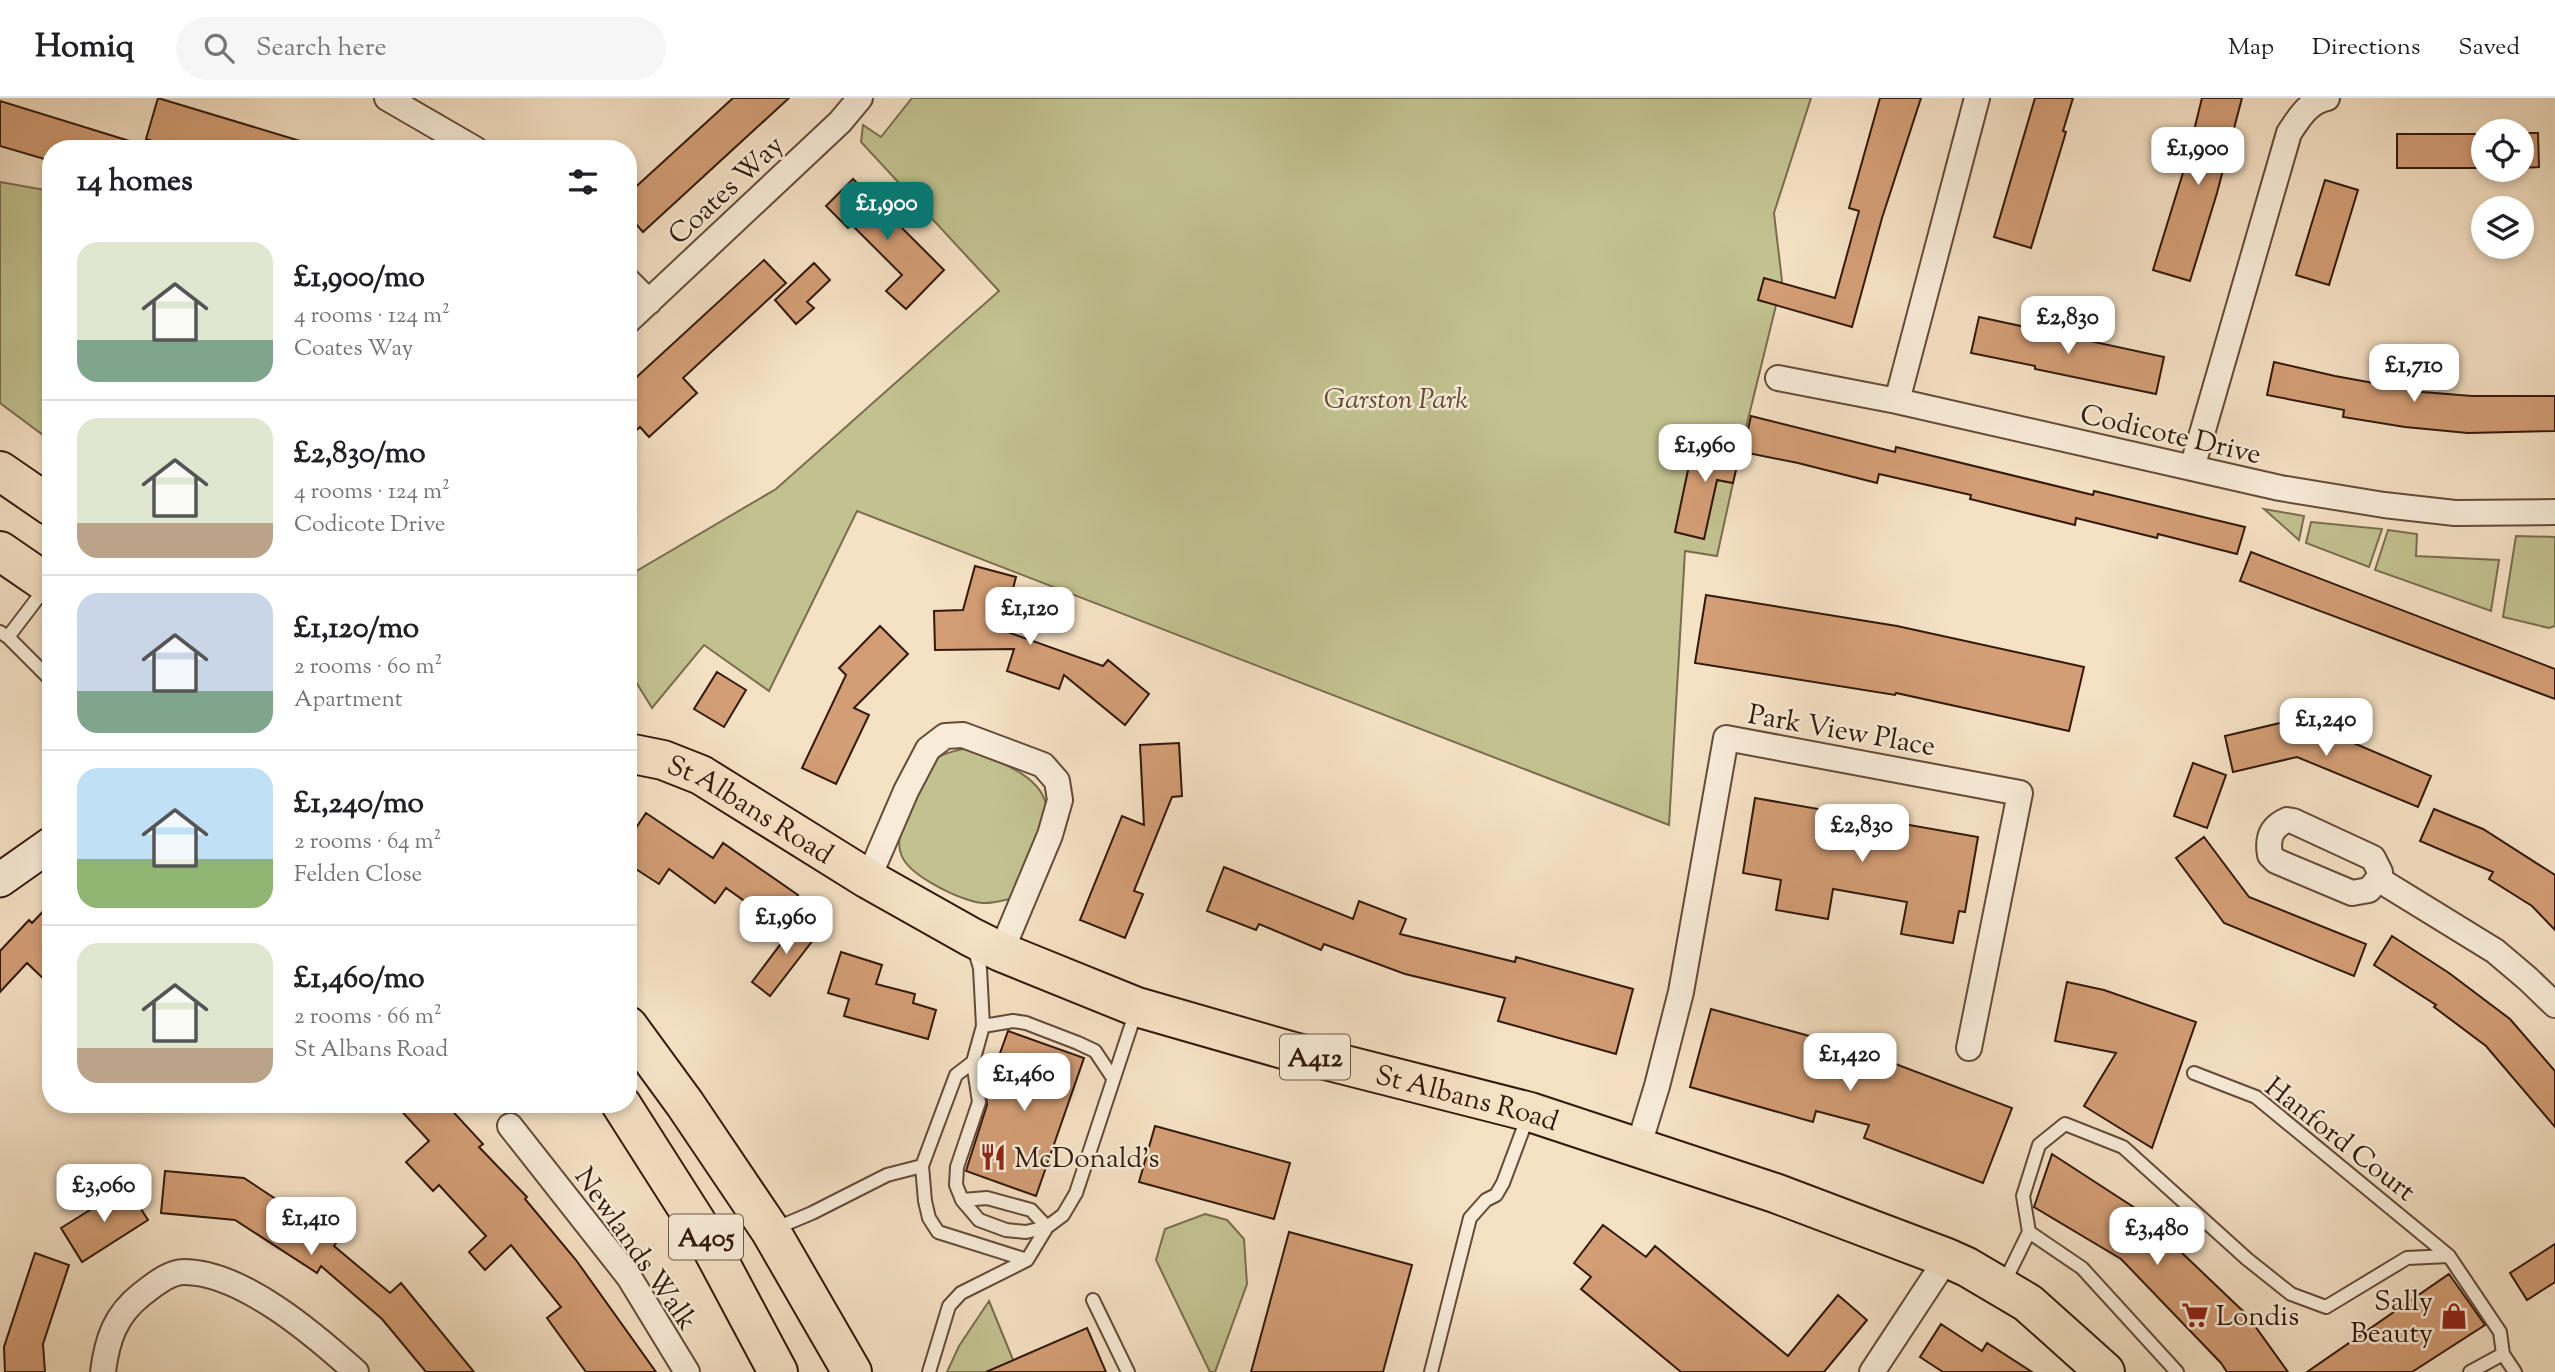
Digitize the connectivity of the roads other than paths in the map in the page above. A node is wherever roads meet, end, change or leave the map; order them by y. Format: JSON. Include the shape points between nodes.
{"nodes":[{"id":1,"x":387,"y":98,"type":"edge"},
{"id":2,"x":860,"y":98,"type":"edge"},
{"id":3,"x":1977,"y":98,"type":"edge"},
{"id":4,"x":2327,"y":98,"type":"edge"},
{"id":5,"x":459,"y":140,"type":"edge"},
{"id":6,"x":637,"y":290,"type":"edge"},
{"id":7,"x":649,"y":302,"type":"junction"},
{"id":8,"x":637,"y":313,"type":"edge"},
{"id":9,"x":1778,"y":378,"type":"dead end"},
{"id":10,"x":1897,"y":401,"type":"junction"},
{"id":11,"x":2192,"y":468,"type":"junction"},
{"id":12,"x":0,"y":471,"type":"edge"},
{"id":13,"x":42,"y":500,"type":"edge"},
{"id":14,"x":2555,"y":512,"type":"edge"},
{"id":15,"x":0,"y":551,"type":"edge"},
{"id":16,"x":42,"y":580,"type":"edge"},
{"id":17,"x":42,"y":593,"type":"edge"},
{"id":18,"x":4,"y":634,"type":"edge"},
{"id":19,"x":42,"y":671,"type":"edge"},
{"id":20,"x":637,"y":755,"type":"edge"},
{"id":21,"x":42,"y":850,"type":"edge"},
{"id":22,"x":868,"y":879,"type":"junction"},
{"id":23,"x":2378,"y":879,"type":"dead end"},
{"id":24,"x":0,"y":880,"type":"edge"},
{"id":25,"x":986,"y":944,"type":"junction"},
{"id":26,"x":2555,"y":1006,"type":"edge"},
{"id":27,"x":1137,"y":1007,"type":"junction"},
{"id":28,"x":983,"y":1026,"type":"junction"},
{"id":29,"x":637,"y":1038,"type":"edge"},
{"id":30,"x":1969,"y":1048,"type":"dead end"},
{"id":31,"x":973,"y":1062,"type":"junction"},
{"id":32,"x":2194,"y":1073,"type":"dead end"},
{"id":33,"x":1113,"y":1078,"type":"junction"},
{"id":34,"x":1530,"y":1112,"type":"junction"},
{"id":35,"x":627,"y":1113,"type":"edge"},
{"id":36,"x":510,"y":1126,"type":"dead end"},
{"id":37,"x":1638,"y":1148,"type":"junction"},
{"id":38,"x":922,"y":1166,"type":"junction"},
{"id":39,"x":962,"y":1199,"type":"junction"},
{"id":40,"x":1047,"y":1227,"type":"junction"},
{"id":41,"x":771,"y":1230,"type":"junction"},
{"id":42,"x":2029,"y":1232,"type":"junction"},
{"id":43,"x":2449,"y":1256,"type":"junction"},
{"id":44,"x":1947,"y":1258,"type":"junction"},
{"id":45,"x":1027,"y":1260,"type":"junction"},
{"id":46,"x":2001,"y":1288,"type":"junction"},
{"id":47,"x":1093,"y":1300,"type":"dead end"},
{"id":48,"x":2503,"y":1354,"type":"junction"},
{"id":49,"x":103,"y":1372,"type":"edge"},
{"id":50,"x":356,"y":1372,"type":"edge"},
{"id":51,"x":687,"y":1372,"type":"edge"},
{"id":52,"x":778,"y":1372,"type":"edge"},
{"id":53,"x":852,"y":1372,"type":"edge"},
{"id":54,"x":929,"y":1372,"type":"edge"},
{"id":55,"x":1128,"y":1372,"type":"edge"},
{"id":56,"x":1431,"y":1372,"type":"edge"},
{"id":57,"x":1872,"y":1372,"type":"edge"},
{"id":58,"x":2105,"y":1372,"type":"edge"},
{"id":59,"x":2177,"y":1372,"type":"edge"},
{"id":60,"x":2470,"y":1372,"type":"edge"},
{"id":61,"x":2515,"y":1372,"type":"edge"}],
"edges":[{"from":1,"to":5,"type":"street"},
{"from":2,"to":7,"type":"street","name":"Coates Way"},
{"from":3,"to":10,"type":"street"},
{"from":4,"to":11,"type":"street","via":[[2303,111],[2290,133]]},
{"from":6,"to":7,"type":"street"},
{"from":7,"to":8,"type":"street","name":"Coates Way"},
{"from":9,"to":10,"type":"street","name":"Codicote Drive"},
{"from":10,"to":11,"type":"street","name":"Codicote Drive"},
{"from":11,"to":14,"type":"street","name":"Codicote Drive","via":[[2384,505],[2455,513]]},
{"from":12,"to":13,"type":"main road"},
{"from":15,"to":16,"type":"main road"},
{"from":17,"to":18,"type":"lane"},
{"from":18,"to":19,"type":"lane"},
{"from":20,"to":22,"type":"main road","name":"St Albans Road","number":"A412","via":[[702,775]]},
{"from":21,"to":24,"type":"street"},
{"from":22,"to":25,"type":"main road","name":"St Albans Road","number":"A412"},
{"from":22,"to":25,"type":"street","via":[[928,749],[945,736],[963,735],[1043,765],[1058,781],[1060,800],[1050,835]]},
{"from":23,"to":26,"type":"street","via":[[2494,951]]},
{"from":25,"to":27,"type":"main road","name":"St Albans Road","number":"A412"},
{"from":25,"to":28,"type":"lane","via":[[980,968]]},
{"from":27,"to":33,"type":"lane"},
{"from":27,"to":34,"type":"main road","name":"St Albans Road","number":"A412"},
{"from":28,"to":31,"type":"lane"},
{"from":28,"to":33,"type":"lane","via":[[1026,1023],[1079,1043],[1095,1051]]},
{"from":29,"to":41,"type":"main road","number":"A405"},
{"from":30,"to":37,"type":"street","name":"Park View Place","via":[[2020,793],[1726,738],[1681,992]]},
{"from":31,"to":38,"type":"lane","via":[[956,1075]]},
{"from":31,"to":39,"type":"lane","via":[[979,1102],[957,1167],[956,1185]]},
{"from":32,"to":43,"type":"lane","name":"Hanford Court","via":[[2256,1097]]},
{"from":33,"to":40,"type":"lane","via":[[1076,1193],[1063,1215]]},
{"from":34,"to":37,"type":"main road","name":"St Albans Road","number":"A412"},
{"from":34,"to":56,"type":"lane","via":[[1503,1183],[1470,1218]]},
{"from":35,"to":52,"type":"main road","number":"A405","via":[[707,1239]]},
{"from":36,"to":51,"type":"street","name":"Newlands Walk","via":[[629,1278]]},
{"from":37,"to":44,"type":"main road","name":"St Albans Road","number":"A412","via":[[1775,1193]]},
{"from":38,"to":41,"type":"lane","via":[[887,1175]]},
{"from":38,"to":45,"type":"lane","via":[[929,1218],[938,1232]]},
{"from":39,"to":40,"type":"lane","via":[[987,1198],[1031,1210]]},
{"from":39,"to":40,"type":"lane","via":[[979,1220],[1006,1230]]},
{"from":40,"to":45,"type":"lane"},
{"from":41,"to":53,"type":"main road","number":"A405"},
{"from":42,"to":43,"type":"lane","via":[[2023,1196],[2039,1145],[2065,1124],[2123,1147],[2291,1294],[2326,1307],[2407,1258]]},
{"from":42,"to":46,"type":"lane"},
{"from":42,"to":59,"type":"lane","via":[[2082,1268]]},
{"from":43,"to":48,"type":"lane","name":"Hanford Court","via":[[2500,1332]]},
{"from":44,"to":46,"type":"main road","name":"St Albans Road","number":"A412"},
{"from":44,"to":57,"type":"street"},
{"from":45,"to":54,"type":"lane","via":[[961,1293],[949,1306]]},
{"from":46,"to":58,"type":"main road","name":"St Albans Road","number":"A412","via":[[2028,1303]]},
{"from":47,"to":55,"type":"lane"},
{"from":48,"to":60,"type":"lane"},
{"from":48,"to":61,"type":"lane","name":"Hanford Court"},
{"from":49,"to":50,"type":"street","via":[[110,1335],[130,1304],[159,1281],[182,1272],[212,1276],[247,1291],[307,1329]]}]}
